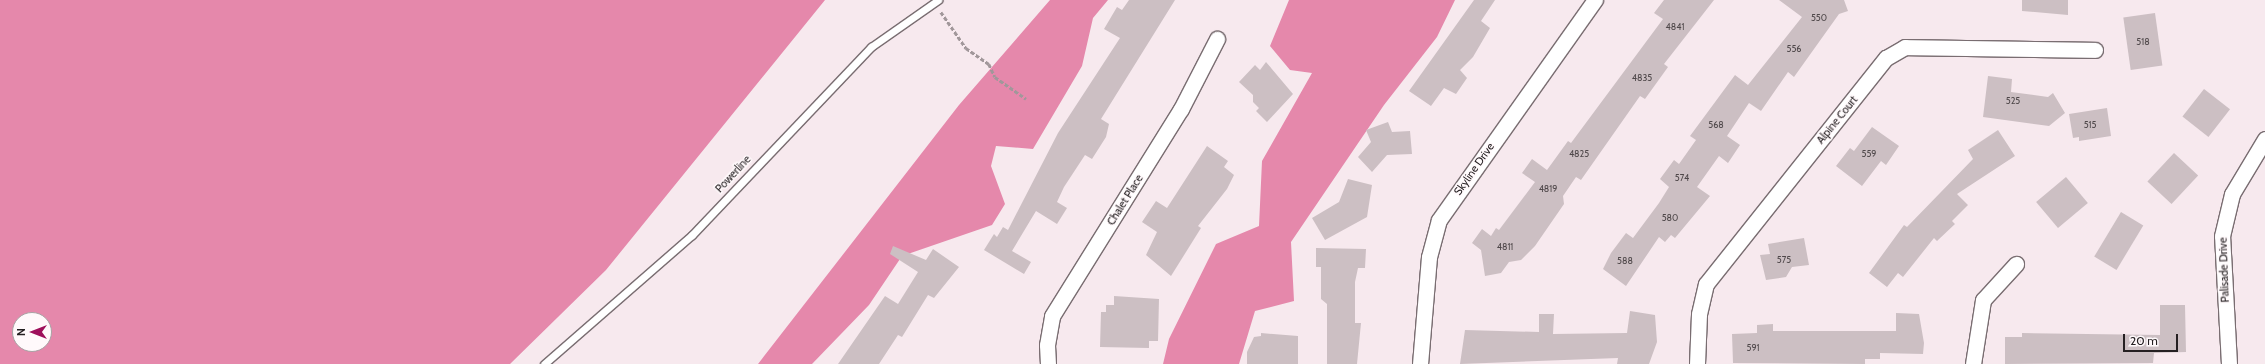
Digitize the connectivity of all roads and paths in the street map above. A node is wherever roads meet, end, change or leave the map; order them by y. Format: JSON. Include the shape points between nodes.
{"nodes":[{"id":1,"x":938,"y":0,"type":"edge"},
{"id":2,"x":1595,"y":0,"type":"edge"},
{"id":3,"x":1217,"y":39,"type":"dead end"},
{"id":4,"x":2095,"y":50,"type":"dead end"},
{"id":5,"x":1026,"y":99,"type":"dead end"},
{"id":6,"x":2265,"y":138,"type":"edge"},
{"id":7,"x":2016,"y":264,"type":"dead end"},
{"id":8,"x":544,"y":364,"type":"edge"},
{"id":9,"x":1048,"y":364,"type":"edge"},
{"id":10,"x":1420,"y":364,"type":"edge"},
{"id":11,"x":1697,"y":364,"type":"edge"},
{"id":12,"x":1973,"y":364,"type":"edge"},
{"id":13,"x":2229,"y":364,"type":"edge"}],
"edges":[{"from":1,"to":5,"type":"path","via":[[943,18],[966,48],[989,64],[995,77]]},
{"from":1,"to":8,"type":"lane","name":"Powerline","via":[[871,47],[692,235]]},
{"from":2,"to":10,"type":"street","name":"Skyline Drive","via":[[1439,220],[1429,257]]},
{"from":3,"to":9,"type":"street","name":"Chalet Place","via":[[1181,109],[1052,316],[1047,338]]},
{"from":4,"to":11,"type":"street","name":"Alpine Court","via":[[1905,47],[1886,58],[1706,284],[1699,314]]},
{"from":6,"to":13,"type":"street","name":"Palisade Drive","via":[[2232,194],[2222,236]]},
{"from":7,"to":12,"type":"street","via":[[1983,300]]}]}
